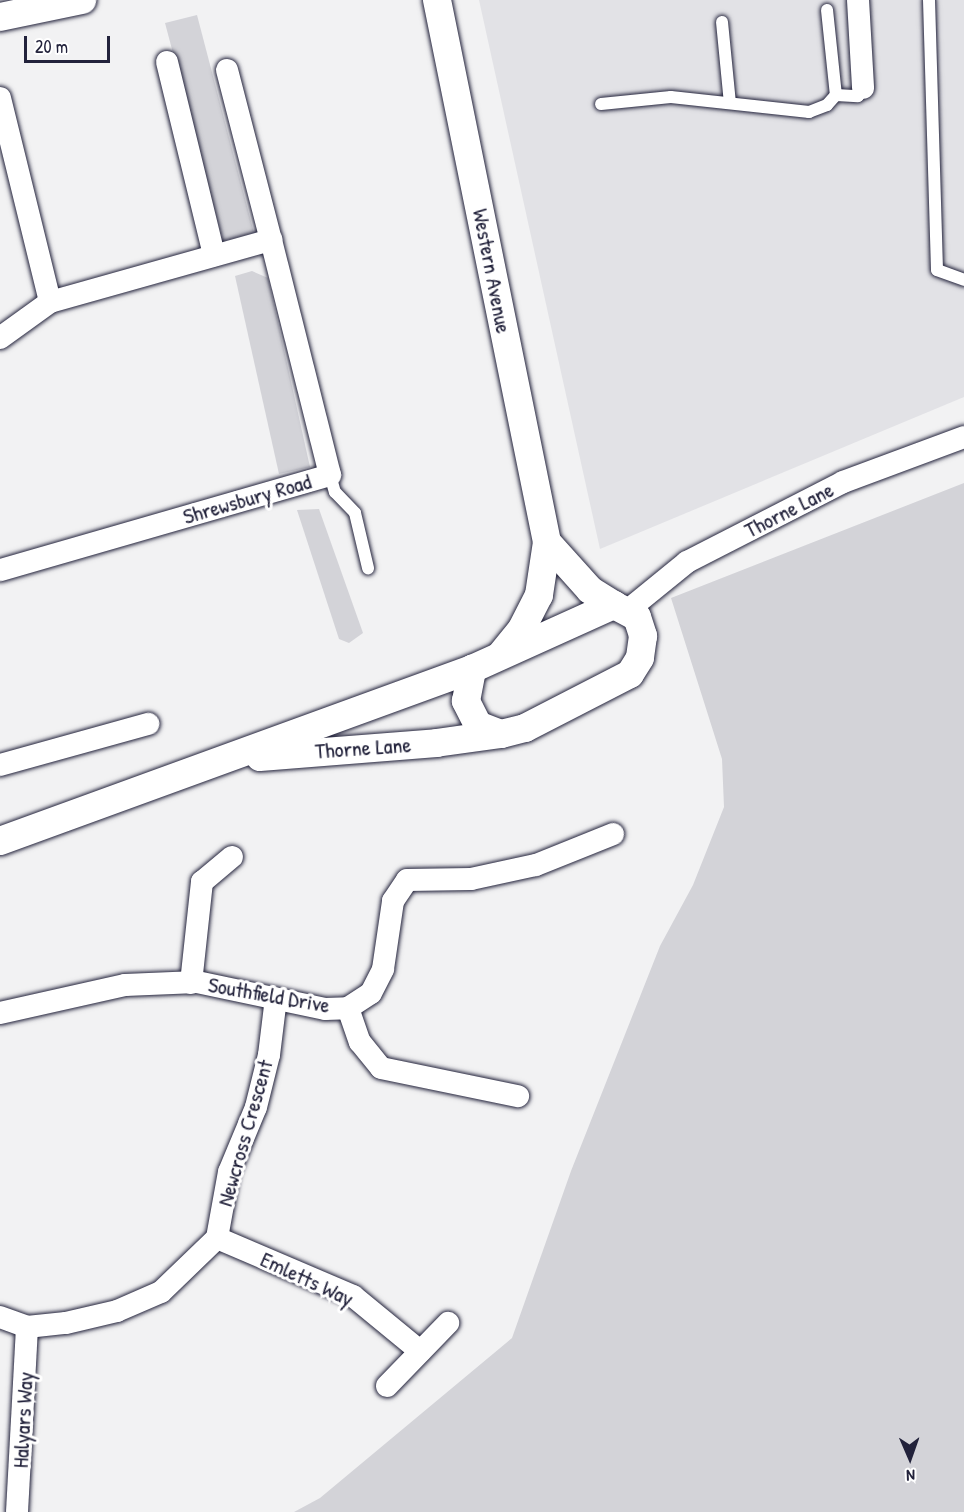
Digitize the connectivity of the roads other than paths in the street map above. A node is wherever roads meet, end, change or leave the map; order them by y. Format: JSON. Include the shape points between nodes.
{"nodes":[{"id":1,"x":82,"y":0,"type":"edge"},
{"id":2,"x":437,"y":0,"type":"edge"},
{"id":3,"x":858,"y":0,"type":"edge"},
{"id":4,"x":929,"y":0,"type":"edge"},
{"id":5,"x":827,"y":10,"type":"dead end"},
{"id":6,"x":0,"y":17,"type":"edge"},
{"id":7,"x":722,"y":22,"type":"dead end"},
{"id":8,"x":167,"y":62,"type":"dead end"},
{"id":9,"x":227,"y":70,"type":"dead end"},
{"id":10,"x":863,"y":88,"type":"joint"},
{"id":11,"x":836,"y":95,"type":"junction"},
{"id":12,"x":0,"y":98,"type":"edge"},
{"id":13,"x":730,"y":103,"type":"junction"},
{"id":14,"x":601,"y":104,"type":"dead end"},
{"id":15,"x":10,"y":182,"type":"edge"},
{"id":16,"x":271,"y":240,"type":"junction"},
{"id":17,"x":214,"y":255,"type":"junction"},
{"id":18,"x":964,"y":280,"type":"edge"},
{"id":19,"x":50,"y":302,"type":"junction"},
{"id":20,"x":0,"y":338,"type":"edge"},
{"id":21,"x":964,"y":437,"type":"edge"},
{"id":22,"x":330,"y":475,"type":"junction"},
{"id":23,"x":547,"y":542,"type":"junction"},
{"id":24,"x":368,"y":568,"type":"dead end"},
{"id":25,"x":0,"y":570,"type":"edge"},
{"id":26,"x":621,"y":607,"type":"junction"},
{"id":27,"x":501,"y":655,"type":"junction"},
{"id":28,"x":472,"y":669,"type":"junction"},
{"id":29,"x":148,"y":724,"type":"dead end"},
{"id":30,"x":501,"y":734,"type":"junction"},
{"id":31,"x":225,"y":759,"type":"junction"},
{"id":32,"x":0,"y":765,"type":"edge"},
{"id":33,"x":613,"y":834,"type":"dead end"},
{"id":34,"x":0,"y":841,"type":"edge"},
{"id":35,"x":232,"y":857,"type":"dead end"},
{"id":36,"x":191,"y":982,"type":"junction"},
{"id":37,"x":276,"y":998,"type":"junction"},
{"id":38,"x":348,"y":1008,"type":"junction"},
{"id":39,"x":0,"y":1013,"type":"edge"},
{"id":40,"x":518,"y":1096,"type":"dead end"},
{"id":41,"x":217,"y":1238,"type":"junction"},
{"id":42,"x":0,"y":1317,"type":"edge"},
{"id":43,"x":448,"y":1323,"type":"dead end"},
{"id":44,"x":27,"y":1327,"type":"junction"},
{"id":45,"x":420,"y":1351,"type":"junction"},
{"id":46,"x":387,"y":1386,"type":"dead end"},
{"id":47,"x":17,"y":1512,"type":"edge"}],
"edges":[{"from":1,"to":6,"type":"street"},
{"from":2,"to":23,"type":"street","name":"Western Avenue"},
{"from":3,"to":10,"type":"street"},
{"from":4,"to":18,"type":"lane","via":[[937,270]]},
{"from":5,"to":11,"type":"lane"},
{"from":7,"to":13,"type":"lane"},
{"from":8,"to":17,"type":"street"},
{"from":9,"to":16,"type":"street","name":"Shrewsbury Road"},
{"from":10,"to":11,"type":"lane","via":[[858,96]]},
{"from":11,"to":13,"type":"lane","via":[[827,105],[809,112]]},
{"from":12,"to":15,"type":"street"},
{"from":13,"to":14,"type":"lane","via":[[671,97]]},
{"from":15,"to":19,"type":"street"},
{"from":16,"to":17,"type":"street"},
{"from":16,"to":22,"type":"street","name":"Shrewsbury Road"},
{"from":17,"to":19,"type":"street"},
{"from":19,"to":20,"type":"street"},
{"from":21,"to":26,"type":"street","name":"Thorne Lane","via":[[843,482],[687,562]]},
{"from":22,"to":24,"type":"lane","via":[[335,492],[355,513]]},
{"from":22,"to":25,"type":"street","name":"Shrewsbury Road"},
{"from":23,"to":26,"type":"street","via":[[590,590]]},
{"from":23,"to":27,"type":"street","name":"Western Avenue","via":[[538,595],[521,630]]},
{"from":26,"to":27,"type":"street","name":"Thorne Lane"},
{"from":26,"to":30,"type":"street","name":"Thorne Lane","via":[[636,618],[643,636],[640,658],[630,674],[525,728]]},
{"from":27,"to":28,"type":"street","name":"Thorne Lane"},
{"from":28,"to":30,"type":"street","via":[[466,701],[470,714],[478,725]]},
{"from":28,"to":31,"type":"street","name":"Thorne Lane"},
{"from":29,"to":32,"type":"street"},
{"from":30,"to":31,"type":"street","name":"Thorne Lane","via":[[436,743]]},
{"from":31,"to":34,"type":"street","name":"Thorne Lane"},
{"from":33,"to":38,"type":"street","name":"Southfield Drive","via":[[536,865],[471,879],[407,880],[393,901],[383,969],[371,993]]},
{"from":35,"to":36,"type":"street","name":"Southfield Drive","via":[[202,882]]},
{"from":36,"to":37,"type":"street","name":"Southfield Drive"},
{"from":36,"to":39,"type":"street","name":"Southfield Drive","via":[[125,985]]},
{"from":37,"to":38,"type":"street","name":"Southfield Drive","via":[[325,1009]]},
{"from":37,"to":41,"type":"street","name":"Newcross Crescent","via":[[269,1055],[256,1107],[229,1172]]},
{"from":38,"to":40,"type":"street","name":"Southfield Drive","via":[[360,1042],[381,1068]]},
{"from":41,"to":44,"type":"street","name":"Newcross Crescent","via":[[161,1292],[117,1311]]},
{"from":41,"to":45,"type":"street","name":"Emletts Way","via":[[353,1296]]},
{"from":42,"to":44,"type":"street","name":"Newcross Crescent"},
{"from":43,"to":45,"type":"street"},
{"from":44,"to":47,"type":"street","name":"Halyars Way"},
{"from":45,"to":46,"type":"street"}]}
